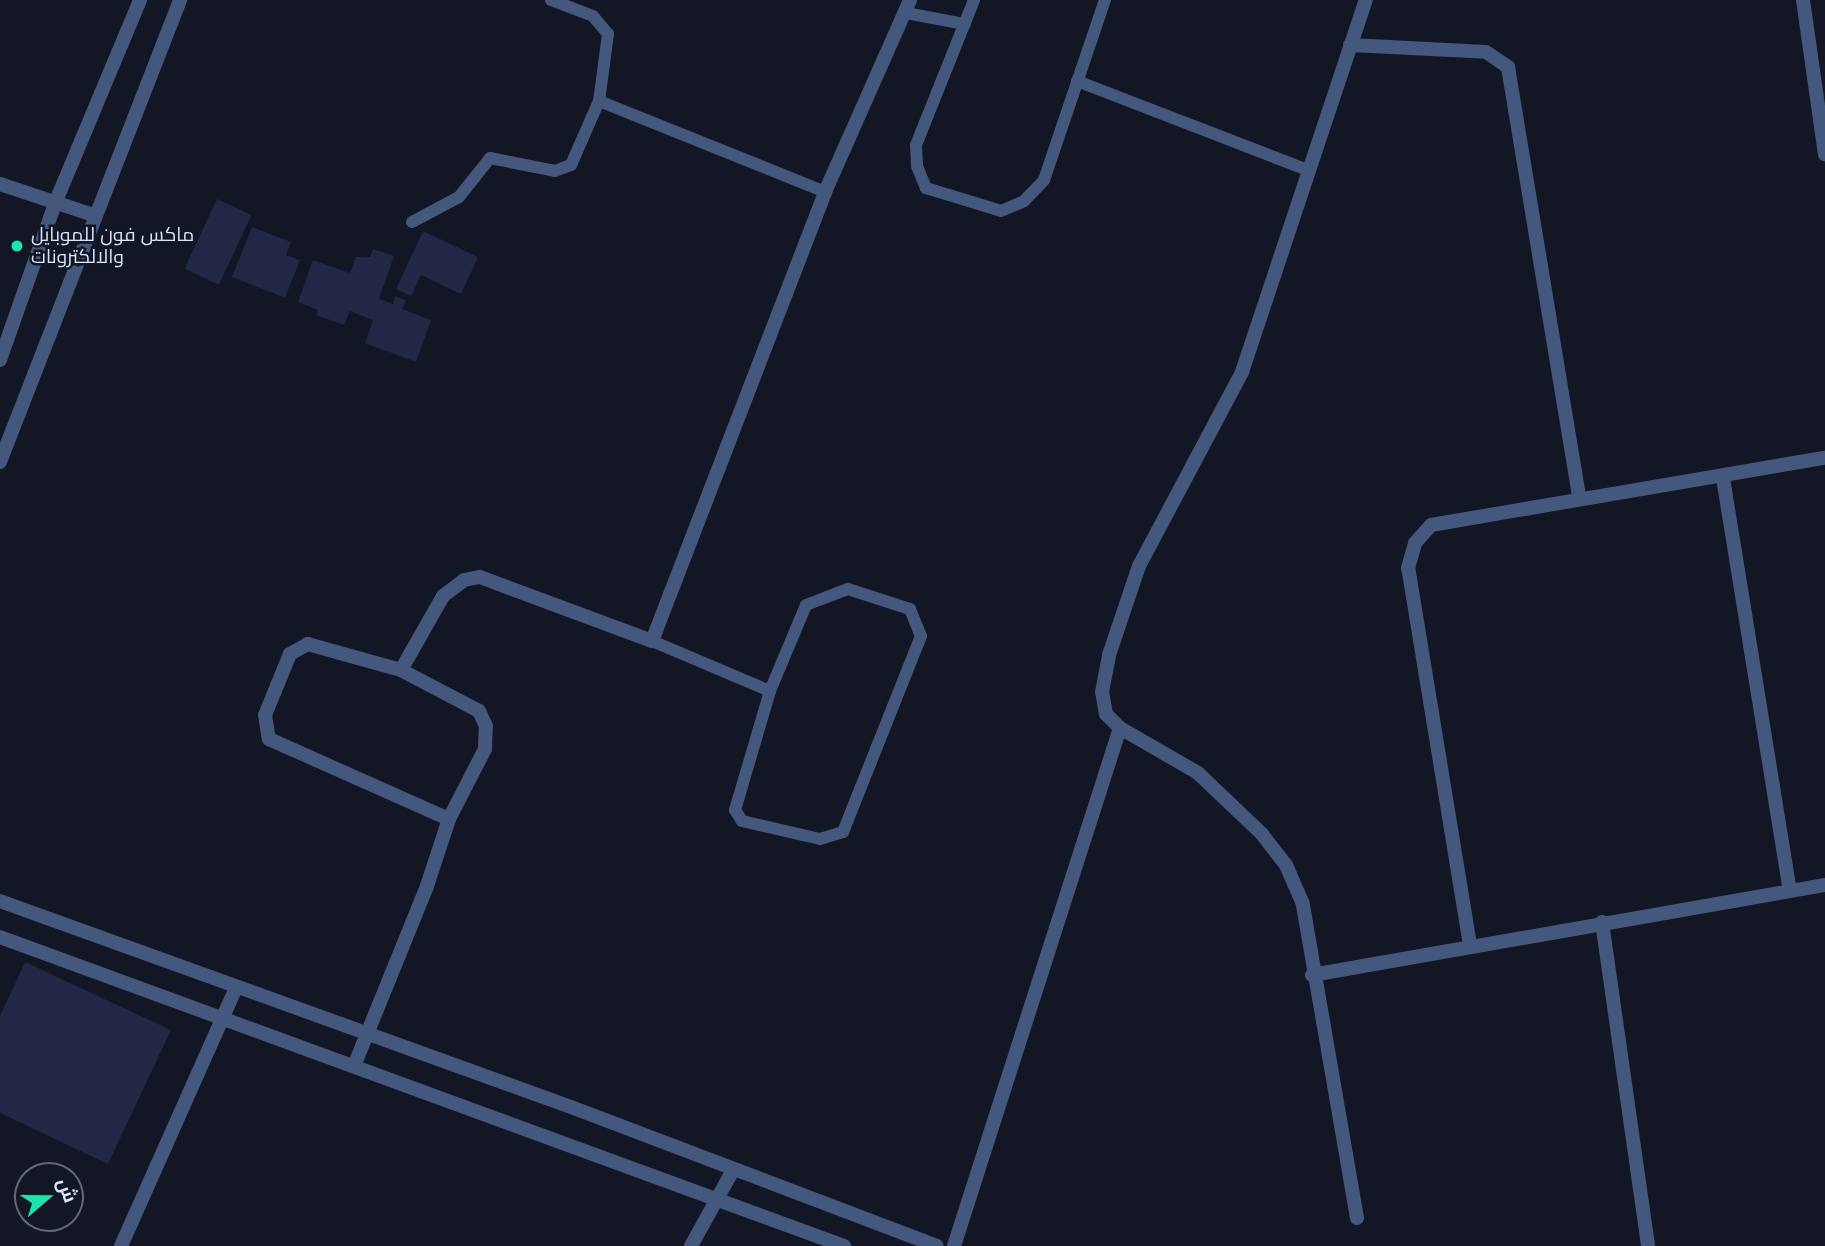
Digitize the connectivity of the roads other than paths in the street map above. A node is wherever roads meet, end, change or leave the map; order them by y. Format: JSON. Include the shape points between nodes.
{"nodes":[{"id":1,"x":140,"y":0,"type":"edge"},
{"id":2,"x":180,"y":0,"type":"edge"},
{"id":3,"x":551,"y":0,"type":"edge"},
{"id":4,"x":974,"y":0,"type":"edge"},
{"id":5,"x":1105,"y":0,"type":"edge"},
{"id":6,"x":1366,"y":0,"type":"edge"},
{"id":7,"x":1803,"y":0,"type":"edge"},
{"id":8,"x":908,"y":6,"type":"edge"},
{"id":9,"x":965,"y":24,"type":"junction"},
{"id":10,"x":1350,"y":45,"type":"junction"},
{"id":11,"x":1077,"y":81,"type":"junction"},
{"id":12,"x":599,"y":101,"type":"junction"},
{"id":13,"x":1825,"y":154,"type":"edge"},
{"id":14,"x":1308,"y":170,"type":"junction"},
{"id":15,"x":0,"y":184,"type":"edge"},
{"id":16,"x":825,"y":192,"type":"junction"},
{"id":17,"x":56,"y":201,"type":"junction"},
{"id":18,"x":93,"y":215,"type":"junction"},
{"id":19,"x":412,"y":222,"type":"dead end"},
{"id":20,"x":0,"y":360,"type":"edge"},
{"id":21,"x":1825,"y":458,"type":"edge"},
{"id":22,"x":0,"y":463,"type":"edge"},
{"id":23,"x":1723,"y":478,"type":"junction"},
{"id":24,"x":1579,"y":498,"type":"junction"},
{"id":25,"x":652,"y":641,"type":"junction"},
{"id":26,"x":401,"y":670,"type":"junction"},
{"id":27,"x":770,"y":691,"type":"junction"},
{"id":28,"x":1119,"y":728,"type":"junction"},
{"id":29,"x":449,"y":819,"type":"junction"},
{"id":30,"x":1825,"y":885,"type":"edge"},
{"id":31,"x":1790,"y":891,"type":"junction"},
{"id":32,"x":0,"y":901,"type":"edge"},
{"id":33,"x":1602,"y":922,"type":"junction"},
{"id":34,"x":0,"y":937,"type":"edge"},
{"id":35,"x":1470,"y":945,"type":"junction"},
{"id":36,"x":1312,"y":975,"type":"junction"},
{"id":37,"x":236,"y":988,"type":"junction"},
{"id":38,"x":224,"y":1018,"type":"junction"},
{"id":39,"x":366,"y":1034,"type":"junction"},
{"id":40,"x":354,"y":1066,"type":"junction"},
{"id":41,"x":732,"y":1172,"type":"junction"},
{"id":42,"x":717,"y":1202,"type":"junction"},
{"id":43,"x":1357,"y":1219,"type":"dead end"},
{"id":44,"x":121,"y":1246,"type":"edge"},
{"id":45,"x":691,"y":1246,"type":"edge"},
{"id":46,"x":844,"y":1246,"type":"edge"},
{"id":47,"x":936,"y":1246,"type":"edge"},
{"id":48,"x":954,"y":1246,"type":"edge"},
{"id":49,"x":1648,"y":1246,"type":"edge"}],
"edges":[{"from":1,"to":17,"type":"street"},
{"from":2,"to":18,"type":"street"},
{"from":3,"to":12,"type":"lane","via":[[593,16],[608,34]]},
{"from":4,"to":9,"type":"lane"},
{"from":5,"to":11,"type":"lane"},
{"from":6,"to":10,"type":"street"},
{"from":7,"to":13,"type":"street"},
{"from":8,"to":9,"type":"lane"},
{"from":8,"to":16,"type":"street"},
{"from":9,"to":11,"type":"lane","via":[[916,145],[917,166],[926,188],[1001,211],[1024,201],[1044,180]]},
{"from":10,"to":14,"type":"street"},
{"from":10,"to":24,"type":"street","via":[[1486,52],[1507,68]]},
{"from":11,"to":14,"type":"lane"},
{"from":12,"to":16,"type":"lane"},
{"from":12,"to":19,"type":"lane","via":[[568,168],[555,170],[490,158],[459,197]]},
{"from":14,"to":28,"type":"street","via":[[1242,372],[1139,566],[1109,655],[1102,692],[1106,714]]},
{"from":15,"to":17,"type":"street"},
{"from":16,"to":25,"type":"street"},
{"from":17,"to":18,"type":"street"},
{"from":17,"to":20,"type":"street"},
{"from":18,"to":22,"type":"street"},
{"from":21,"to":23,"type":"street"},
{"from":23,"to":24,"type":"street"},
{"from":23,"to":31,"type":"street"},
{"from":24,"to":35,"type":"street","via":[[1431,525],[1415,543],[1408,568]]},
{"from":25,"to":26,"type":"street","via":[[480,577],[464,580],[443,596]]},
{"from":25,"to":27,"type":"lane"},
{"from":26,"to":29,"type":"street","via":[[479,710],[486,726],[485,749]]},
{"from":26,"to":29,"type":"street","via":[[302,644],[290,654],[275,690],[265,715],[265,733],[269,739]]},
{"from":27,"to":27,"type":"lane","via":[[806,605],[827,594],[848,589],[909,610],[917,621],[921,636],[843,832],[820,839],[737,818],[735,810]]},
{"from":28,"to":36,"type":"street","via":[[1198,773],[1262,834],[1286,865],[1303,904]]},
{"from":28,"to":48,"type":"street"},
{"from":29,"to":39,"type":"street","via":[[427,886]]},
{"from":30,"to":31,"type":"street"},
{"from":31,"to":33,"type":"street"},
{"from":32,"to":37,"type":"street"},
{"from":33,"to":35,"type":"street"},
{"from":33,"to":49,"type":"street"},
{"from":34,"to":38,"type":"street"},
{"from":35,"to":36,"type":"street"},
{"from":36,"to":43,"type":"street"},
{"from":37,"to":38,"type":"street"},
{"from":37,"to":39,"type":"street"},
{"from":38,"to":40,"type":"street"},
{"from":38,"to":44,"type":"street"},
{"from":39,"to":40,"type":"street"},
{"from":39,"to":41,"type":"street"},
{"from":40,"to":42,"type":"street"},
{"from":41,"to":42,"type":"street"},
{"from":41,"to":47,"type":"street"},
{"from":42,"to":45,"type":"street"},
{"from":42,"to":46,"type":"street"}]}
